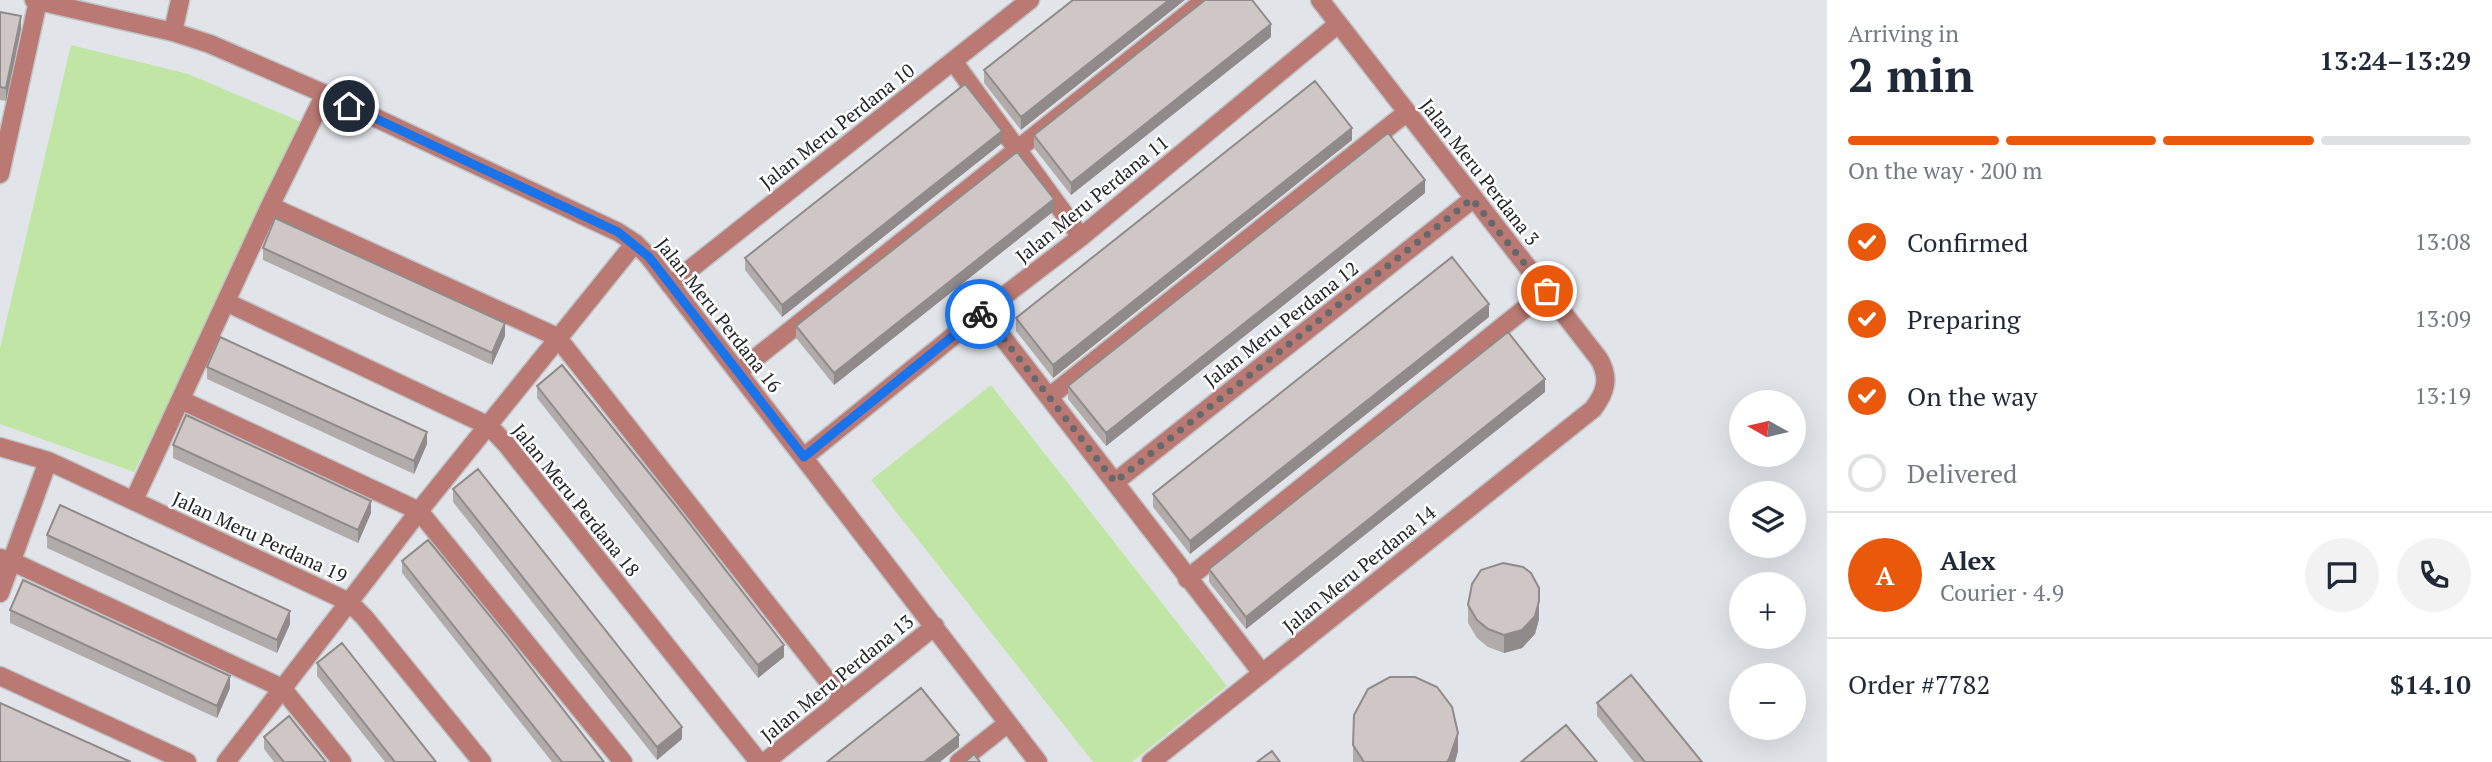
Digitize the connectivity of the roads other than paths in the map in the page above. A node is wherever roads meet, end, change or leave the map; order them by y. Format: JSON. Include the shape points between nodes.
{"nodes":[{"id":1,"x":180,"y":0,"type":"edge"},
{"id":2,"x":1030,"y":0,"type":"edge"},
{"id":3,"x":1205,"y":0,"type":"edge"},
{"id":4,"x":1320,"y":0,"type":"edge"},
{"id":5,"x":45,"y":1,"type":"edge"},
{"id":6,"x":1338,"y":24,"type":"junction"},
{"id":7,"x":173,"y":32,"type":"junction"},
{"id":8,"x":953,"y":61,"type":"junction"},
{"id":9,"x":325,"y":94,"type":"junction"},
{"id":10,"x":1406,"y":113,"type":"junction"},
{"id":11,"x":6,"y":115,"type":"edge"},
{"id":12,"x":1017,"y":149,"type":"junction"},
{"id":13,"x":0,"y":174,"type":"edge"},
{"id":14,"x":1472,"y":199,"type":"junction"},
{"id":15,"x":270,"y":206,"type":"junction"},
{"id":16,"x":1081,"y":237,"type":"junction"},
{"id":17,"x":635,"y":243,"type":"junction"},
{"id":18,"x":670,"y":285,"type":"junction"},
{"id":19,"x":1547,"y":291,"type":"junction"},
{"id":20,"x":226,"y":302,"type":"junction"},
{"id":21,"x":983,"y":312,"type":"junction"},
{"id":22,"x":558,"y":337,"type":"junction"},
{"id":23,"x":738,"y":372,"type":"junction"},
{"id":24,"x":1049,"y":397,"type":"junction"},
{"id":25,"x":181,"y":400,"type":"junction"},
{"id":26,"x":1593,"y":409,"type":"joint"},
{"id":27,"x":489,"y":426,"type":"junction"},
{"id":28,"x":0,"y":447,"type":"edge"},
{"id":29,"x":804,"y":457,"type":"junction"},
{"id":30,"x":48,"y":461,"type":"junction"},
{"id":31,"x":1115,"y":482,"type":"junction"},
{"id":32,"x":134,"y":500,"type":"junction"},
{"id":33,"x":419,"y":511,"type":"junction"},
{"id":34,"x":6,"y":559,"type":"edge"},
{"id":35,"x":1187,"y":579,"type":"junction"},
{"id":36,"x":0,"y":593,"type":"edge"},
{"id":37,"x":349,"y":602,"type":"junction"},
{"id":38,"x":935,"y":626,"type":"junction"},
{"id":39,"x":1262,"y":673,"type":"junction"},
{"id":40,"x":0,"y":676,"type":"edge"},
{"id":41,"x":282,"y":688,"type":"junction"},
{"id":42,"x":843,"y":700,"type":"junction"},
{"id":43,"x":1008,"y":723,"type":"junction"},
{"id":44,"x":187,"y":762,"type":"edge"},
{"id":45,"x":226,"y":762,"type":"edge"},
{"id":46,"x":342,"y":762,"type":"edge"},
{"id":47,"x":482,"y":762,"type":"edge"},
{"id":48,"x":623,"y":762,"type":"edge"},
{"id":49,"x":759,"y":762,"type":"edge"},
{"id":50,"x":765,"y":762,"type":"edge"},
{"id":51,"x":959,"y":762,"type":"edge"},
{"id":52,"x":1038,"y":762,"type":"edge"},
{"id":53,"x":1151,"y":762,"type":"edge"}],
"edges":[{"from":1,"to":7,"type":"street"},
{"from":2,"to":8,"type":"street","name":"Jalan Meru Perdana 10"},
{"from":3,"to":12,"type":"street"},
{"from":4,"to":6,"type":"street","name":"Jalan Meru Perdana 3"},
{"from":5,"to":7,"type":"street","name":"Jalan Meru Perdana 16"},
{"from":5,"to":11,"type":"street"},
{"from":6,"to":10,"type":"street","name":"Jalan Meru Perdana 3"},
{"from":6,"to":16,"type":"street","name":"Jalan Meru Perdana 11"},
{"from":7,"to":9,"type":"street","name":"Jalan Meru Perdana 16"},
{"from":8,"to":12,"type":"street"},
{"from":8,"to":18,"type":"street","name":"Jalan Meru Perdana 10"},
{"from":9,"to":15,"type":"street"},
{"from":9,"to":17,"type":"street","name":"Jalan Meru Perdana 16"},
{"from":10,"to":14,"type":"street","name":"Jalan Meru Perdana 3"},
{"from":10,"to":24,"type":"street"},
{"from":11,"to":13,"type":"street"},
{"from":12,"to":16,"type":"street"},
{"from":12,"to":23,"type":"street"},
{"from":14,"to":19,"type":"street","name":"Jalan Meru Perdana 3"},
{"from":14,"to":31,"type":"street","name":"Jalan Meru Perdana 12"},
{"from":15,"to":20,"type":"street"},
{"from":15,"to":22,"type":"street"},
{"from":16,"to":21,"type":"street","name":"Jalan Meru Perdana 11"},
{"from":17,"to":18,"type":"street","name":"Jalan Meru Perdana 16"},
{"from":17,"to":22,"type":"street"},
{"from":18,"to":23,"type":"street","name":"Jalan Meru Perdana 16"},
{"from":19,"to":26,"type":"street","name":"Jalan Meru Perdana 3","via":[[1606,371],[1602,398]]},
{"from":19,"to":35,"type":"street"},
{"from":20,"to":25,"type":"street"},
{"from":20,"to":27,"type":"street","name":"Jalan Meru Perdana 18"},
{"from":21,"to":24,"type":"street"},
{"from":21,"to":29,"type":"street","name":"Jalan Meru Perdana 11"},
{"from":22,"to":27,"type":"street"},
{"from":22,"to":42,"type":"street"},
{"from":23,"to":29,"type":"street","name":"Jalan Meru Perdana 16"},
{"from":24,"to":31,"type":"street"},
{"from":25,"to":32,"type":"street"},
{"from":25,"to":33,"type":"street"},
{"from":26,"to":39,"type":"street","name":"Jalan Meru Perdana 14"},
{"from":27,"to":33,"type":"street"},
{"from":27,"to":49,"type":"street","name":"Jalan Meru Perdana 18"},
{"from":28,"to":30,"type":"street","name":"Jalan Meru Perdana 19"},
{"from":29,"to":38,"type":"street","name":"Jalan Meru Perdana 16"},
{"from":30,"to":32,"type":"street","name":"Jalan Meru Perdana 19"},
{"from":30,"to":34,"type":"street"},
{"from":31,"to":35,"type":"street"},
{"from":32,"to":37,"type":"street","name":"Jalan Meru Perdana 19"},
{"from":33,"to":37,"type":"street"},
{"from":33,"to":48,"type":"street"},
{"from":34,"to":36,"type":"street"},
{"from":34,"to":41,"type":"street"},
{"from":35,"to":39,"type":"street"},
{"from":37,"to":41,"type":"street"},
{"from":37,"to":47,"type":"street","name":"Jalan Meru Perdana 19"},
{"from":38,"to":42,"type":"street","name":"Jalan Meru Perdana 13"},
{"from":38,"to":43,"type":"street","name":"Jalan Meru Perdana 16"},
{"from":39,"to":53,"type":"street","name":"Jalan Meru Perdana 14"},
{"from":40,"to":44,"type":"street"},
{"from":41,"to":45,"type":"street"},
{"from":41,"to":46,"type":"street"},
{"from":42,"to":50,"type":"street","name":"Jalan Meru Perdana 13"},
{"from":43,"to":51,"type":"street"},
{"from":43,"to":52,"type":"street","name":"Jalan Meru Perdana 16"}]}
